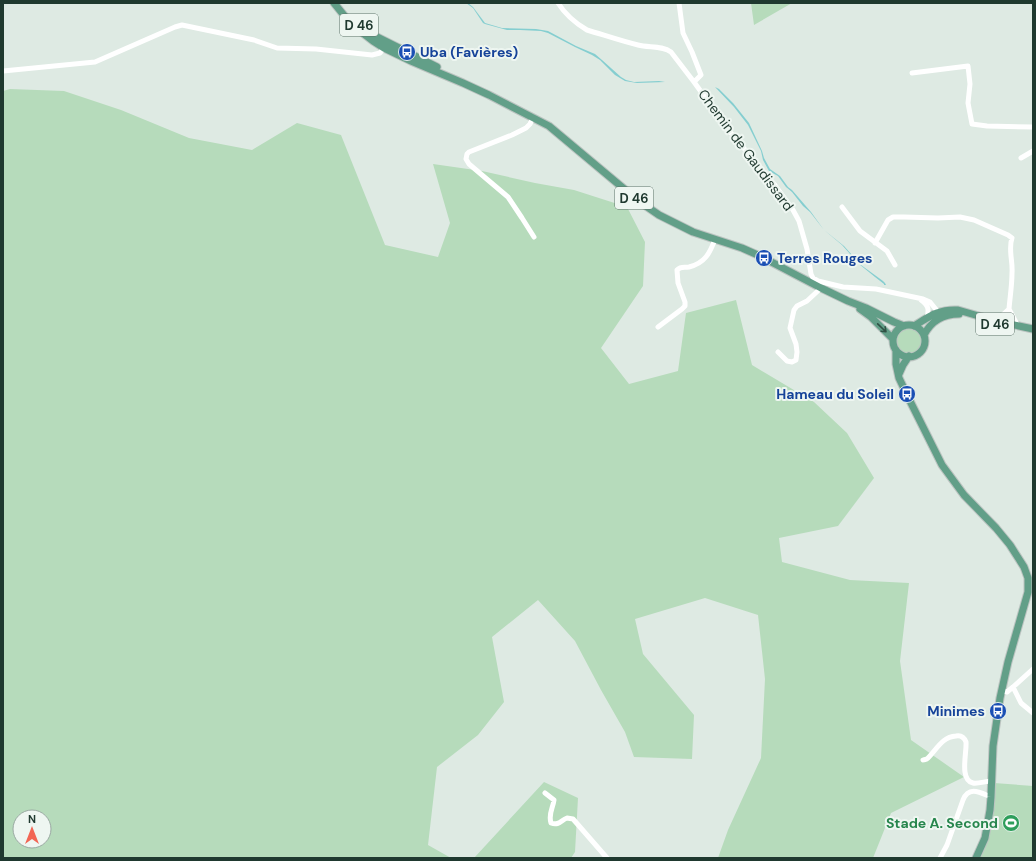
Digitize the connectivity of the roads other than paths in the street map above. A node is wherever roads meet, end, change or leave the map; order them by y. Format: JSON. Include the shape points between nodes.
{"nodes":[{"id":1,"x":334,"y":3,"type":"edge"},
{"id":2,"x":558,"y":3,"type":"edge"},
{"id":3,"x":679,"y":3,"type":"edge"},
{"id":4,"x":386,"y":45,"type":"junction"},
{"id":5,"x":3,"y":71,"type":"edge"},
{"id":6,"x":912,"y":73,"type":"dead end"},
{"id":7,"x":694,"y":82,"type":"junction"},
{"id":8,"x":533,"y":117,"type":"junction"},
{"id":9,"x":1033,"y":127,"type":"edge"},
{"id":10,"x":1033,"y":151,"type":"edge"},
{"id":11,"x":1021,"y":158,"type":"dead end"},
{"id":12,"x":842,"y":207,"type":"dead end"},
{"id":13,"x":534,"y":237,"type":"dead end"},
{"id":14,"x":715,"y":239,"type":"junction"},
{"id":15,"x":875,"y":243,"type":"junction"},
{"id":16,"x":894,"y":265,"type":"dead end"},
{"id":17,"x":821,"y":288,"type":"junction"},
{"id":18,"x":916,"y":298,"type":"junction"},
{"id":19,"x":848,"y":301,"type":"junction"},
{"id":20,"x":1009,"y":309,"type":"junction"},
{"id":21,"x":938,"y":312,"type":"junction"},
{"id":22,"x":927,"y":319,"type":"junction"},
{"id":23,"x":996,"y":321,"type":"junction"},
{"id":24,"x":934,"y":322,"type":"junction"},
{"id":25,"x":904,"y":326,"type":"junction"},
{"id":26,"x":914,"y":326,"type":"junction"},
{"id":27,"x":1018,"y":326,"type":"junction"},
{"id":28,"x":658,"y":327,"type":"dead end"},
{"id":29,"x":1033,"y":330,"type":"edge"},
{"id":30,"x":924,"y":335,"type":"junction"},
{"id":31,"x":893,"y":339,"type":"junction"},
{"id":32,"x":896,"y":350,"type":"junction"},
{"id":33,"x":778,"y":352,"type":"dead end"},
{"id":34,"x":909,"y":356,"type":"junction"},
{"id":35,"x":899,"y":374,"type":"junction"},
{"id":36,"x":1033,"y":669,"type":"edge"},
{"id":37,"x":1013,"y":687,"type":"junction"},
{"id":38,"x":1002,"y":691,"type":"junction"},
{"id":39,"x":1033,"y":712,"type":"edge"},
{"id":40,"x":923,"y":760,"type":"dead end"},
{"id":41,"x":992,"y":782,"type":"junction"},
{"id":42,"x":545,"y":794,"type":"dead end"},
{"id":43,"x":991,"y":798,"type":"junction"},
{"id":44,"x":607,"y":858,"type":"edge"},
{"id":45,"x":940,"y":858,"type":"edge"},
{"id":46,"x":976,"y":858,"type":"edge"}],
"edges":[{"from":1,"to":4,"type":"main road","number":"D 46"},
{"from":2,"to":7,"type":"street","via":[[572,19],[587,30],[645,47],[668,50]]},
{"from":3,"to":7,"type":"street","via":[[683,33],[701,75]]},
{"from":4,"to":5,"type":"street","via":[[380,53],[372,55],[277,48],[254,40],[182,25],[95,62]]},
{"from":4,"to":8,"type":"main road","number":"D 46","via":[[430,64]]},
{"from":6,"to":9,"type":"street","via":[[968,66],[968,102],[972,124]]},
{"from":7,"to":18,"type":"street","name":"Chemin de Gaudissard","via":[[793,210],[799,221],[813,278],[843,287]]},
{"from":8,"to":13,"type":"street","via":[[526,128],[469,152],[466,159],[508,197]]},
{"from":8,"to":14,"type":"main road","number":"D 46","via":[[556,131],[647,207],[683,227]]},
{"from":10,"to":11,"type":"street"},
{"from":12,"to":15,"type":"street","via":[[860,231]]},
{"from":14,"to":17,"type":"main road","number":"D 46","via":[[760,256]]},
{"from":14,"to":28,"type":"street","via":[[702,261],[677,270],[685,306]]},
{"from":15,"to":16,"type":"street","via":[[886,251]]},
{"from":15,"to":20,"type":"street","via":[[888,220],[904,217],[960,217],[974,220],[1008,235],[1012,238]]},
{"from":17,"to":19,"type":"main road","number":"D 46"},
{"from":17,"to":33,"type":"street","via":[[794,310],[790,328],[796,344],[796,360],[790,362]]},
{"from":18,"to":21,"type":"street","via":[[930,302]]},
{"from":18,"to":22,"type":"street","via":[[928,306]]},
{"from":19,"to":25,"type":"main road","number":"D 46"},
{"from":19,"to":31,"type":"main road","number":"D 46","one_way":true,"via":[[871,317]]},
{"from":20,"to":23,"type":"street"},
{"from":20,"to":27,"type":"street"},
{"from":21,"to":22,"type":"main road","number":"D 46"},
{"from":21,"to":23,"type":"main road","number":"D 46","via":[[958,310]]},
{"from":21,"to":24,"type":"street"},
{"from":22,"to":26,"type":"main road","number":"D 46"},
{"from":23,"to":27,"type":"main road","number":"D 46"},
{"from":24,"to":29,"type":"main road","number":"D 46","via":[[958,314],[1003,326]]},
{"from":24,"to":30,"type":"main road"},
{"from":25,"to":26,"type":"main road"},
{"from":25,"to":31,"type":"main road","via":[[896,331]]},
{"from":26,"to":30,"type":"main road"},
{"from":27,"to":29,"type":"main road","number":"D 46"},
{"from":30,"to":34,"type":"main road","via":[[925,343],[921,351]]},
{"from":31,"to":32,"type":"main road"},
{"from":32,"to":34,"type":"main road","via":[[902,355]]},
{"from":32,"to":35,"type":"main road"},
{"from":34,"to":35,"type":"main road"},
{"from":35,"to":38,"type":"main road","via":[[942,465],[964,495],[1001,534],[1026,571],[1028,592]]},
{"from":36,"to":37,"type":"street"},
{"from":37,"to":38,"type":"street","via":[[1007,692]]},
{"from":37,"to":39,"type":"street","via":[[1022,703]]},
{"from":38,"to":41,"type":"main road","via":[[993,746]]},
{"from":40,"to":41,"type":"street","via":[[947,738],[962,736],[967,744],[964,770],[967,779],[973,783]]},
{"from":41,"to":43,"type":"main road"},
{"from":42,"to":44,"type":"street","via":[[554,800],[550,813],[551,823],[558,824],[565,818],[572,818]]},
{"from":43,"to":45,"type":"street","via":[[977,791],[965,794],[948,845]]},
{"from":43,"to":46,"type":"main road","via":[[986,833]]}]}
